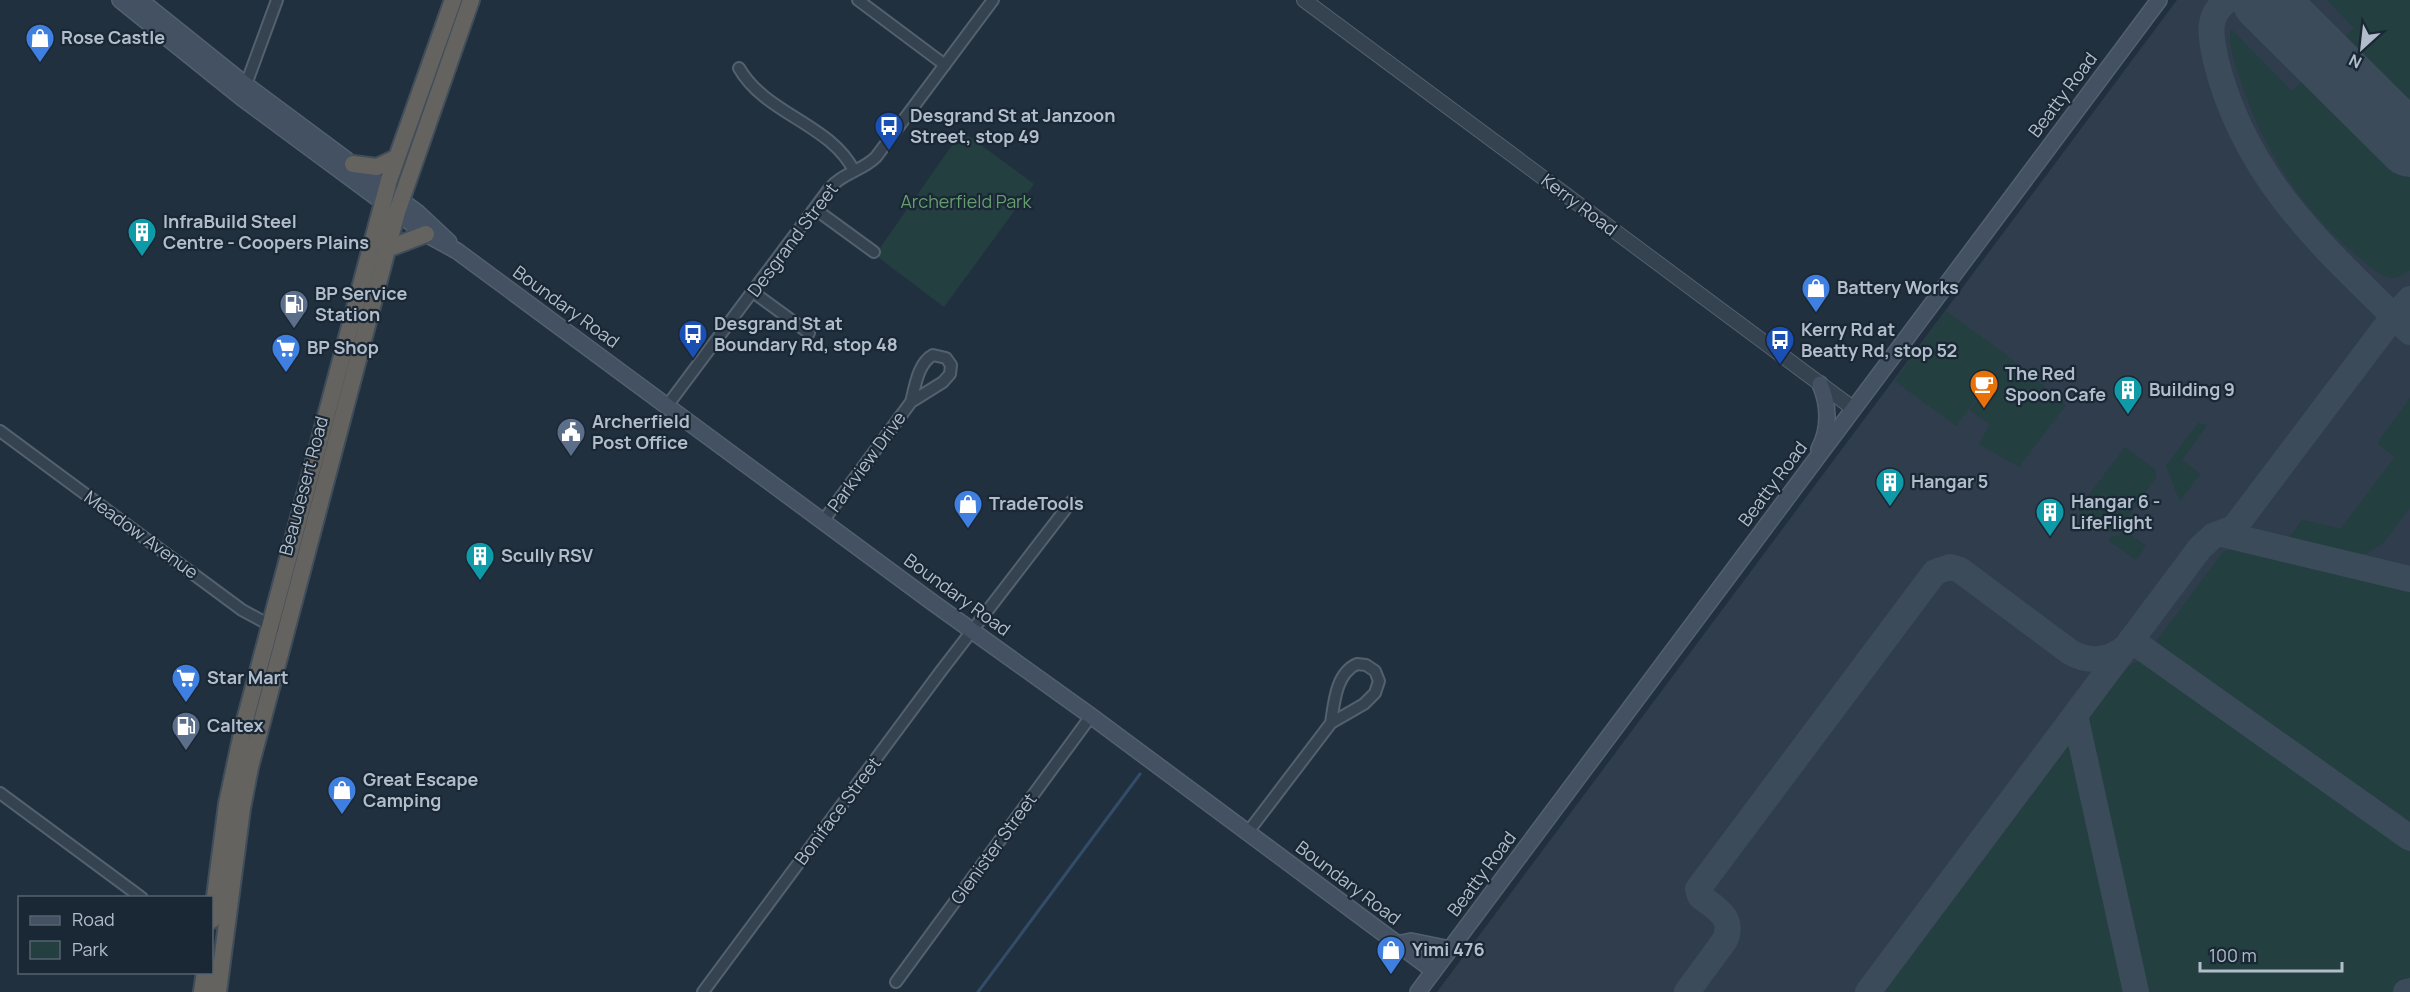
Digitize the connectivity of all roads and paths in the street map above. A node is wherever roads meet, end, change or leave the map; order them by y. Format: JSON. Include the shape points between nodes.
{"nodes":[{"id":1,"x":120,"y":0,"type":"edge"},
{"id":2,"x":140,"y":0,"type":"edge"},
{"id":3,"x":277,"y":0,"type":"edge"},
{"id":4,"x":453,"y":0,"type":"edge"},
{"id":5,"x":471,"y":0,"type":"edge"},
{"id":6,"x":858,"y":0,"type":"edge"},
{"id":7,"x":993,"y":0,"type":"edge"},
{"id":8,"x":1304,"y":0,"type":"edge"},
{"id":9,"x":2159,"y":0,"type":"edge"},
{"id":10,"x":945,"y":65,"type":"junction"},
{"id":11,"x":740,"y":68,"type":"dead end"},
{"id":12,"x":244,"y":92,"type":"junction"},
{"id":13,"x":396,"y":158,"type":"junction"},
{"id":14,"x":353,"y":164,"type":"junction"},
{"id":15,"x":854,"y":171,"type":"junction"},
{"id":16,"x":392,"y":201,"type":"junction"},
{"id":17,"x":815,"y":209,"type":"junction"},
{"id":18,"x":426,"y":234,"type":"junction"},
{"id":19,"x":387,"y":249,"type":"junction"},
{"id":20,"x":457,"y":251,"type":"junction"},
{"id":21,"x":874,"y":252,"type":"dead end"},
{"id":22,"x":753,"y":292,"type":"junction"},
{"id":23,"x":809,"y":333,"type":"dead end"},
{"id":24,"x":1820,"y":384,"type":"junction"},
{"id":25,"x":911,"y":402,"type":"junction"},
{"id":26,"x":667,"y":406,"type":"junction"},
{"id":27,"x":1854,"y":409,"type":"junction"},
{"id":28,"x":0,"y":431,"type":"edge"},
{"id":29,"x":1802,"y":478,"type":"junction"},
{"id":30,"x":1071,"y":502,"type":"dead end"},
{"id":31,"x":823,"y":521,"type":"junction"},
{"id":32,"x":278,"y":629,"type":"junction"},
{"id":33,"x":973,"y":631,"type":"junction"},
{"id":34,"x":1091,"y":716,"type":"junction"},
{"id":35,"x":1331,"y":723,"type":"junction"},
{"id":36,"x":0,"y":793,"type":"edge"},
{"id":37,"x":1248,"y":832,"type":"junction"},
{"id":38,"x":141,"y":896,"type":"edge"},
{"id":39,"x":213,"y":912,"type":"edge"},
{"id":40,"x":218,"y":935,"type":"edge"},
{"id":41,"x":1397,"y":944,"type":"junction"},
{"id":42,"x":1450,"y":949,"type":"junction"},
{"id":43,"x":1434,"y":971,"type":"junction"},
{"id":44,"x":205,"y":974,"type":"edge"},
{"id":45,"x":896,"y":982,"type":"dead end"},
{"id":46,"x":202,"y":992,"type":"edge"},
{"id":47,"x":218,"y":992,"type":"edge"},
{"id":48,"x":703,"y":992,"type":"edge"},
{"id":49,"x":1418,"y":992,"type":"edge"}],
"edges":[{"from":1,"to":12,"type":"main road","name":"Boundary Road"},
{"from":2,"to":12,"type":"main road","name":"Boundary Road"},
{"from":3,"to":12,"type":"street"},
{"from":4,"to":13,"type":"highway","name":"Beaudesert Road"},
{"from":5,"to":16,"type":"highway","name":"Beaudesert Road"},
{"from":6,"to":10,"type":"street"},
{"from":7,"to":10,"type":"street","name":"Desgrand Street"},
{"from":8,"to":24,"type":"street","name":"Kerry Road"},
{"from":9,"to":27,"type":"main road","name":"Beatty Road"},
{"from":10,"to":15,"type":"street","name":"Desgrand Street","via":[[876,157]]},
{"from":11,"to":15,"type":"street","via":[[753,87],[843,153]]},
{"from":12,"to":14,"type":"main road","name":"Boundary Road"},
{"from":12,"to":16,"type":"main road","name":"Boundary Road"},
{"from":13,"to":14,"type":"highway","via":[[378,167]]},
{"from":13,"to":16,"type":"highway","name":"Beaudesert Road"},
{"from":14,"to":16,"type":"main road","name":"Boundary Road"},
{"from":15,"to":17,"type":"street","name":"Desgrand Street","via":[[834,182]]},
{"from":16,"to":18,"type":"main road","name":"Boundary Road"},
{"from":16,"to":19,"type":"highway","name":"Beaudesert Road"},
{"from":16,"to":20,"type":"main road","name":"Boundary Road","via":[[438,230]]},
{"from":16,"to":32,"type":"highway","name":"Beaudesert Road"},
{"from":17,"to":21,"type":"street"},
{"from":17,"to":22,"type":"street","name":"Desgrand Street"},
{"from":18,"to":19,"type":"highway"},
{"from":18,"to":20,"type":"main road","name":"Boundary Road"},
{"from":19,"to":32,"type":"highway","name":"Beaudesert Road"},
{"from":20,"to":26,"type":"main road","name":"Boundary Road"},
{"from":22,"to":23,"type":"street"},
{"from":22,"to":26,"type":"street","name":"Desgrand Street"},
{"from":24,"to":27,"type":"street","name":"Kerry Road"},
{"from":24,"to":29,"type":"main road","via":[[1828,410],[1823,442]]},
{"from":25,"to":25,"type":"street","name":"Parkview Drive","via":[[926,360],[933,355],[946,358],[951,365],[948,377]]},
{"from":25,"to":31,"type":"street","name":"Parkview Drive"},
{"from":26,"to":31,"type":"main road","name":"Boundary Road"},
{"from":27,"to":29,"type":"main road","name":"Beatty Road"},
{"from":28,"to":32,"type":"street","name":"Meadow Avenue","via":[[242,610]]},
{"from":29,"to":42,"type":"main road","name":"Beatty Road"},
{"from":30,"to":33,"type":"street","name":"Boniface Street"},
{"from":31,"to":33,"type":"main road","name":"Boundary Road"},
{"from":32,"to":39,"type":"highway","name":"Beaudesert Road","via":[[237,755]]},
{"from":32,"to":40,"type":"highway","name":"Beaudesert Road"},
{"from":33,"to":34,"type":"main road","name":"Boundary Road"},
{"from":33,"to":48,"type":"street","name":"Boniface Street"},
{"from":34,"to":37,"type":"main road","name":"Boundary Road"},
{"from":34,"to":45,"type":"street","name":"Glenister Street"},
{"from":35,"to":35,"type":"street","via":[[1345,672],[1357,664],[1370,667],[1378,681],[1375,693]]},
{"from":35,"to":37,"type":"street"},
{"from":36,"to":38,"type":"street"},
{"from":37,"to":41,"type":"main road","name":"Boundary Road"},
{"from":40,"to":47,"type":"highway","name":"Beaudesert Road"},
{"from":41,"to":42,"type":"main road","via":[[1410,941]]},
{"from":41,"to":43,"type":"main road","name":"Boundary Road"},
{"from":42,"to":43,"type":"main road","name":"Beatty Road"},
{"from":43,"to":49,"type":"main road","name":"Beatty Road"},
{"from":44,"to":46,"type":"highway"}]}
